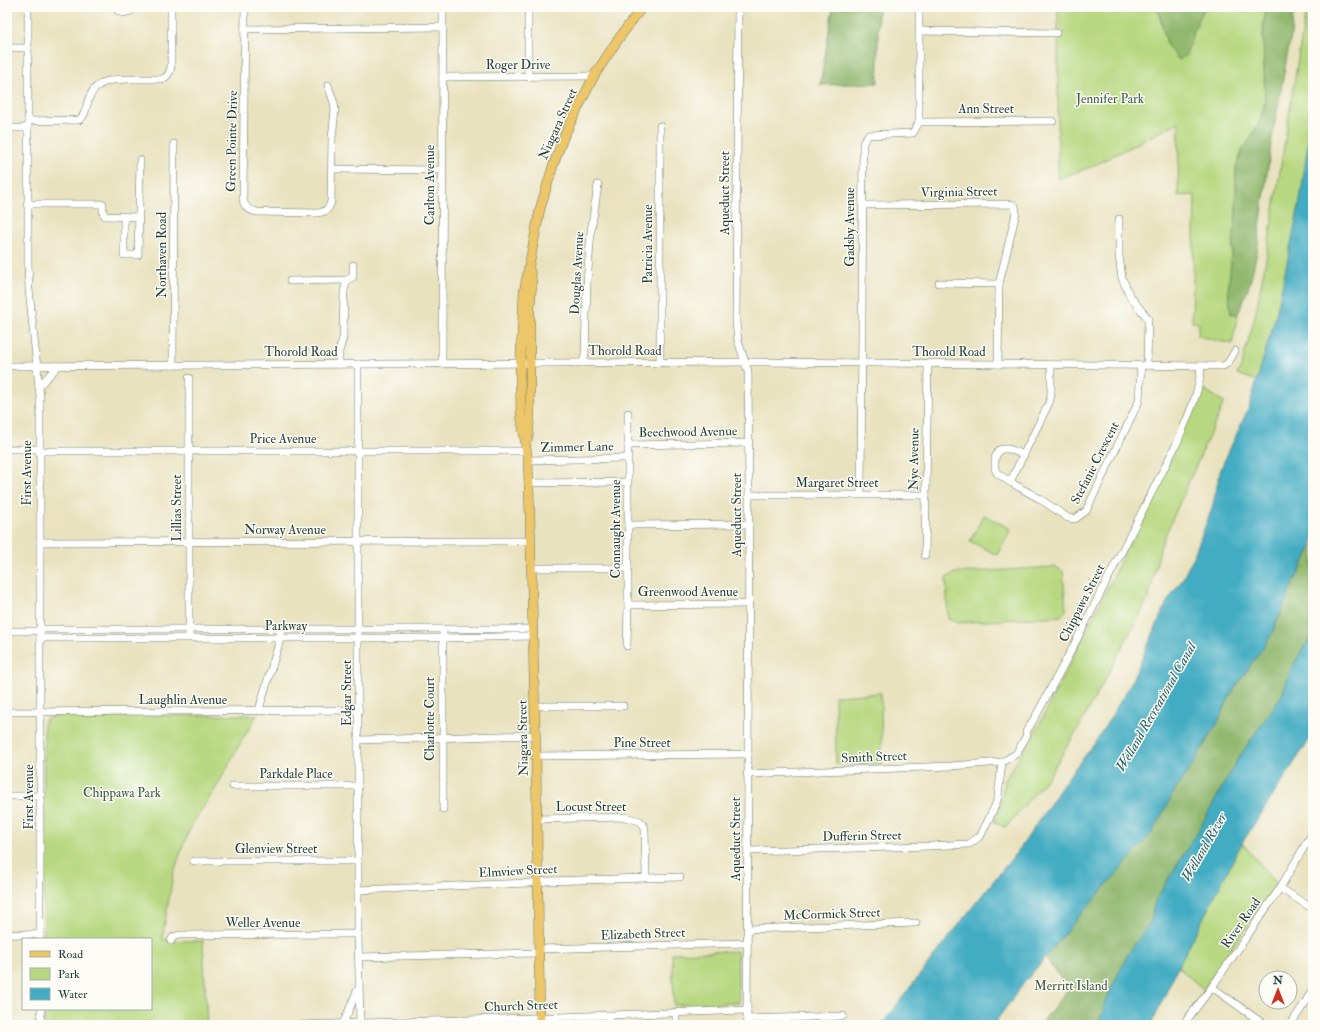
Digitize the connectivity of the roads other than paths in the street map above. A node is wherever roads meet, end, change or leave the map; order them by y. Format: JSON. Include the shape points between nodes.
{"nodes":[{"id":1,"x":28,"y":7,"type":"edge"},
{"id":2,"x":116,"y":7,"type":"edge"},
{"id":3,"x":133,"y":7,"type":"edge"},
{"id":4,"x":171,"y":7,"type":"edge"},
{"id":5,"x":245,"y":7,"type":"edge"},
{"id":6,"x":442,"y":7,"type":"edge"},
{"id":7,"x":528,"y":7,"type":"edge"},
{"id":8,"x":642,"y":7,"type":"edge"},
{"id":9,"x":738,"y":7,"type":"edge"},
{"id":10,"x":919,"y":7,"type":"edge"},
{"id":11,"x":442,"y":28,"type":"junction"},
{"id":12,"x":245,"y":29,"type":"junction"},
{"id":13,"x":920,"y":30,"type":"junction"},
{"id":14,"x":1056,"y":32,"type":"dead end"},
{"id":15,"x":7,"y":48,"type":"edge"},
{"id":16,"x":28,"y":48,"type":"junction"},
{"id":17,"x":594,"y":76,"type":"junction"},
{"id":18,"x":442,"y":77,"type":"junction"},
{"id":19,"x":528,"y":77,"type":"junction"},
{"id":20,"x":328,"y":85,"type":"dead end"},
{"id":21,"x":1052,"y":121,"type":"dead end"},
{"id":22,"x":919,"y":122,"type":"junction"},
{"id":23,"x":28,"y":125,"type":"junction"},
{"id":24,"x":660,"y":126,"type":"dead end"},
{"id":25,"x":7,"y":128,"type":"edge"},
{"id":26,"x":174,"y":144,"type":"dead end"},
{"id":27,"x":140,"y":160,"type":"dead end"},
{"id":28,"x":332,"y":169,"type":"junction"},
{"id":29,"x":442,"y":170,"type":"junction"},
{"id":30,"x":598,"y":185,"type":"dead end"},
{"id":31,"x":28,"y":204,"type":"junction"},
{"id":32,"x":863,"y":205,"type":"junction"},
{"id":33,"x":124,"y":217,"type":"junction"},
{"id":34,"x":138,"y":217,"type":"junction"},
{"id":35,"x":1119,"y":219,"type":"dead end"},
{"id":36,"x":353,"y":265,"type":"dead end"},
{"id":37,"x":347,"y":280,"type":"junction"},
{"id":38,"x":290,"y":281,"type":"dead end"},
{"id":39,"x":939,"y":283,"type":"dead end"},
{"id":40,"x":999,"y":284,"type":"junction"},
{"id":41,"x":1235,"y":350,"type":"dead end"},
{"id":42,"x":745,"y":362,"type":"junction"},
{"id":43,"x":442,"y":363,"type":"junction"},
{"id":44,"x":525,"y":363,"type":"junction"},
{"id":45,"x":583,"y":363,"type":"junction"},
{"id":46,"x":660,"y":363,"type":"junction"},
{"id":47,"x":862,"y":363,"type":"junction"},
{"id":48,"x":339,"y":364,"type":"junction"},
{"id":49,"x":358,"y":364,"type":"junction"},
{"id":50,"x":928,"y":364,"type":"junction"},
{"id":51,"x":998,"y":364,"type":"junction"},
{"id":52,"x":173,"y":365,"type":"junction"},
{"id":53,"x":1051,"y":365,"type":"junction"},
{"id":54,"x":1144,"y":365,"type":"junction"},
{"id":55,"x":7,"y":366,"type":"edge"},
{"id":56,"x":36,"y":366,"type":"junction"},
{"id":57,"x":58,"y":366,"type":"junction"},
{"id":58,"x":1200,"y":366,"type":"junction"},
{"id":59,"x":189,"y":378,"type":"dead end"},
{"id":60,"x":39,"y":386,"type":"junction"},
{"id":61,"x":628,"y":413,"type":"dead end"},
{"id":62,"x":748,"y":443,"type":"junction"},
{"id":63,"x":628,"y":445,"type":"junction"},
{"id":64,"x":7,"y":449,"type":"edge"},
{"id":65,"x":39,"y":450,"type":"junction"},
{"id":66,"x":189,"y":451,"type":"junction"},
{"id":67,"x":358,"y":451,"type":"junction"},
{"id":68,"x":1024,"y":455,"type":"junction"},
{"id":69,"x":527,"y":456,"type":"junction"},
{"id":70,"x":628,"y":458,"type":"junction"},
{"id":71,"x":628,"y":482,"type":"junction"},
{"id":72,"x":1010,"y":482,"type":"junction"},
{"id":73,"x":528,"y":483,"type":"junction"},
{"id":74,"x":861,"y":494,"type":"junction"},
{"id":75,"x":749,"y":495,"type":"junction"},
{"id":76,"x":926,"y":495,"type":"junction"},
{"id":77,"x":749,"y":524,"type":"junction"},
{"id":78,"x":628,"y":525,"type":"junction"},
{"id":79,"x":359,"y":541,"type":"junction"},
{"id":80,"x":530,"y":541,"type":"junction"},
{"id":81,"x":40,"y":542,"type":"junction"},
{"id":82,"x":189,"y":542,"type":"junction"},
{"id":83,"x":925,"y":555,"type":"dead end"},
{"id":84,"x":531,"y":568,"type":"junction"},
{"id":85,"x":628,"y":568,"type":"junction"},
{"id":86,"x":748,"y":604,"type":"junction"},
{"id":87,"x":628,"y":605,"type":"junction"},
{"id":88,"x":280,"y":628,"type":"junction"},
{"id":89,"x":359,"y":628,"type":"junction"},
{"id":90,"x":118,"y":629,"type":"junction"},
{"id":91,"x":189,"y":629,"type":"junction"},
{"id":92,"x":443,"y":629,"type":"junction"},
{"id":93,"x":7,"y":631,"type":"edge"},
{"id":94,"x":532,"y":632,"type":"junction"},
{"id":95,"x":40,"y":633,"type":"junction"},
{"id":96,"x":118,"y":638,"type":"junction"},
{"id":97,"x":189,"y":638,"type":"junction"},
{"id":98,"x":280,"y":638,"type":"junction"},
{"id":99,"x":359,"y":638,"type":"junction"},
{"id":100,"x":443,"y":638,"type":"junction"},
{"id":101,"x":627,"y":646,"type":"dead end"},
{"id":102,"x":535,"y":706,"type":"junction"},
{"id":103,"x":623,"y":706,"type":"dead end"},
{"id":104,"x":359,"y":710,"type":"junction"},
{"id":105,"x":260,"y":711,"type":"junction"},
{"id":106,"x":7,"y":712,"type":"edge"},
{"id":107,"x":40,"y":712,"type":"junction"},
{"id":108,"x":536,"y":735,"type":"junction"},
{"id":109,"x":442,"y":737,"type":"junction"},
{"id":110,"x":359,"y":740,"type":"junction"},
{"id":111,"x":748,"y":754,"type":"junction"},
{"id":112,"x":536,"y":756,"type":"junction"},
{"id":113,"x":1002,"y":762,"type":"junction"},
{"id":114,"x":747,"y":774,"type":"junction"},
{"id":115,"x":233,"y":786,"type":"dead end"},
{"id":116,"x":358,"y":786,"type":"junction"},
{"id":117,"x":7,"y":796,"type":"edge"},
{"id":118,"x":41,"y":796,"type":"junction"},
{"id":119,"x":443,"y":809,"type":"dead end"},
{"id":120,"x":537,"y":819,"type":"junction"},
{"id":121,"x":1313,"y":832,"type":"edge"},
{"id":122,"x":748,"y":851,"type":"junction"},
{"id":123,"x":194,"y":861,"type":"dead end"},
{"id":124,"x":358,"y":861,"type":"junction"},
{"id":125,"x":646,"y":877,"type":"junction"},
{"id":126,"x":680,"y":877,"type":"dead end"},
{"id":127,"x":538,"y":882,"type":"junction"},
{"id":128,"x":1280,"y":888,"type":"junction"},
{"id":129,"x":358,"y":890,"type":"junction"},
{"id":130,"x":1313,"y":908,"type":"edge"},
{"id":131,"x":916,"y":923,"type":"dead end"},
{"id":132,"x":748,"y":929,"type":"junction"},
{"id":133,"x":7,"y":934,"type":"edge"},
{"id":134,"x":358,"y":934,"type":"junction"},
{"id":135,"x":40,"y":937,"type":"edge"},
{"id":136,"x":171,"y":941,"type":"dead end"},
{"id":137,"x":747,"y":943,"type":"junction"},
{"id":138,"x":539,"y":951,"type":"junction"},
{"id":139,"x":358,"y":957,"type":"junction"},
{"id":140,"x":358,"y":987,"type":"junction"},
{"id":141,"x":1212,"y":987,"type":"junction"},
{"id":142,"x":1313,"y":988,"type":"edge"},
{"id":143,"x":41,"y":1010,"type":"edge"},
{"id":144,"x":747,"y":1010,"type":"junction"},
{"id":145,"x":676,"y":1012,"type":"junction"},
{"id":146,"x":609,"y":1015,"type":"junction"},
{"id":147,"x":843,"y":1016,"type":"dead end"},
{"id":148,"x":540,"y":1021,"type":"edge"},
{"id":149,"x":747,"y":1022,"type":"edge"},
{"id":150,"x":360,"y":1023,"type":"junction"},
{"id":151,"x":456,"y":1023,"type":"edge"},
{"id":152,"x":343,"y":1024,"type":"junction"},
{"id":153,"x":41,"y":1025,"type":"edge"},
{"id":154,"x":297,"y":1025,"type":"edge"},
{"id":155,"x":326,"y":1025,"type":"edge"},
{"id":156,"x":609,"y":1025,"type":"edge"},
{"id":157,"x":676,"y":1025,"type":"edge"},
{"id":158,"x":1183,"y":1025,"type":"edge"},
{"id":159,"x":1265,"y":1025,"type":"edge"},
{"id":160,"x":1290,"y":1025,"type":"edge"}],
"edges":[{"from":1,"to":16,"type":"street","name":"First Avenue"},
{"from":2,"to":3,"type":"street","via":[[124,13],[131,11]]},
{"from":4,"to":23,"type":"street","via":[[171,67],[167,77],[104,81],[93,90],[83,117],[79,120]]},
{"from":5,"to":12,"type":"street","name":"Green Pointe Drive"},
{"from":6,"to":11,"type":"street","name":"Carlton Avenue"},
{"from":7,"to":19,"type":"street"},
{"from":8,"to":17,"type":"main road","name":"Niagara Street"},
{"from":9,"to":42,"type":"street","name":"Aqueduct Street","via":[[736,318],[738,341]]},
{"from":10,"to":13,"type":"street"},
{"from":11,"to":12,"type":"street"},
{"from":11,"to":18,"type":"street","name":"Carlton Avenue"},
{"from":12,"to":28,"type":"street","name":"Green Pointe Drive","via":[[245,206],[251,211],[258,212],[324,212],[330,207]]},
{"from":13,"to":14,"type":"street"},
{"from":13,"to":22,"type":"street"},
{"from":15,"to":16,"type":"street"},
{"from":16,"to":23,"type":"street","name":"First Avenue"},
{"from":17,"to":19,"type":"street","name":"Roger Drive"},
{"from":17,"to":44,"type":"main road","name":"Niagara Street","via":[[553,166],[540,209],[529,264],[532,282]]},
{"from":18,"to":19,"type":"street","name":"Roger Drive"},
{"from":18,"to":29,"type":"street","name":"Carlton Avenue"},
{"from":20,"to":28,"type":"street","name":"Green Pointe Drive","via":[[335,110]]},
{"from":21,"to":22,"type":"street","name":"Ann Street"},
{"from":22,"to":32,"type":"street","name":"Gadsby Avenue","via":[[913,133],[868,135],[863,143]]},
{"from":23,"to":25,"type":"street"},
{"from":23,"to":31,"type":"street","name":"First Avenue"},
{"from":24,"to":46,"type":"street","name":"Patricia Avenue"},
{"from":26,"to":52,"type":"street","name":"Northaven Road"},
{"from":27,"to":34,"type":"street"},
{"from":28,"to":29,"type":"street"},
{"from":29,"to":43,"type":"street","name":"Carlton Avenue"},
{"from":30,"to":45,"type":"street","name":"Douglas Avenue","via":[[591,231]]},
{"from":31,"to":33,"type":"street","via":[[103,204],[105,216]]},
{"from":31,"to":56,"type":"street","name":"First Avenue","via":[[29,289]]},
{"from":32,"to":40,"type":"street","name":"Virginia Street","via":[[1015,206],[1016,213]]},
{"from":32,"to":47,"type":"street","name":"Gadsby Avenue"},
{"from":33,"to":34,"type":"street"},
{"from":33,"to":34,"type":"street","via":[[124,255],[138,255]]},
{"from":35,"to":54,"type":"street","name":"Stefanie Crescent","via":[[1122,278],[1130,296],[1148,320]]},
{"from":36,"to":37,"type":"street","via":[[353,277]]},
{"from":37,"to":38,"type":"street"},
{"from":37,"to":48,"type":"street","via":[[344,291],[344,338],[339,351]]},
{"from":39,"to":40,"type":"street"},
{"from":40,"to":51,"type":"street","name":"Virginia Street"},
{"from":41,"to":58,"type":"street","name":"Thorold Road","via":[[1226,366]]},
{"from":42,"to":46,"type":"street","name":"Thorold Road"},
{"from":42,"to":47,"type":"street","name":"Thorold Road"},
{"from":42,"to":62,"type":"street","name":"Aqueduct Street","via":[[748,371]]},
{"from":43,"to":44,"type":"street","name":"Thorold Road"},
{"from":43,"to":49,"type":"street","name":"Thorold Road"},
{"from":44,"to":45,"type":"street","name":"Thorold Road"},
{"from":44,"to":69,"type":"main road","name":"Niagara Street","via":[[530,416]]},
{"from":45,"to":46,"type":"street","name":"Thorold Road"},
{"from":47,"to":50,"type":"street","name":"Thorold Road"},
{"from":47,"to":74,"type":"street","name":"Gadsby Avenue"},
{"from":48,"to":49,"type":"street","name":"Thorold Road"},
{"from":48,"to":52,"type":"street","name":"Thorold Road"},
{"from":49,"to":67,"type":"street","name":"Edgar Street"},
{"from":50,"to":51,"type":"street","name":"Thorold Road"},
{"from":50,"to":76,"type":"street","name":"Nye Avenue"},
{"from":51,"to":53,"type":"street","name":"Thorold Road"},
{"from":52,"to":57,"type":"street","name":"Thorold Road"},
{"from":53,"to":54,"type":"street","name":"Thorold Road"},
{"from":53,"to":68,"type":"street","via":[[1050,403]]},
{"from":54,"to":58,"type":"street","name":"Thorold Road"},
{"from":54,"to":72,"type":"street","name":"Stefanie Crescent","via":[[1139,401],[1086,512],[1075,519],[1068,518]]},
{"from":55,"to":56,"type":"street","name":"Thorold Road"},
{"from":56,"to":57,"type":"street","name":"Thorold Road"},
{"from":56,"to":60,"type":"street","name":"First Avenue"},
{"from":57,"to":60,"type":"street"},
{"from":58,"to":113,"type":"street","name":"Chippawa Street","via":[[1200,379],[1189,412],[1161,475],[1038,714],[1026,732],[1024,741],[1016,754]]},
{"from":59,"to":66,"type":"street","name":"Lillias Street"},
{"from":60,"to":65,"type":"street","name":"First Avenue"},
{"from":61,"to":63,"type":"street","name":"Connaught Avenue"},
{"from":62,"to":63,"type":"street","name":"Beechwood Avenue"},
{"from":62,"to":75,"type":"street","name":"Aqueduct Street"},
{"from":63,"to":70,"type":"street","name":"Connaught Avenue"},
{"from":64,"to":65,"type":"street","name":"Price Avenue"},
{"from":65,"to":66,"type":"street","name":"Price Avenue"},
{"from":65,"to":81,"type":"street","name":"First Avenue"},
{"from":66,"to":67,"type":"street","name":"Price Avenue"},
{"from":66,"to":82,"type":"street","name":"Lillias Street"},
{"from":67,"to":69,"type":"street","name":"Price Avenue"},
{"from":67,"to":79,"type":"street","name":"Edgar Street"},
{"from":68,"to":72,"type":"street"},
{"from":68,"to":72,"type":"street","name":"Stefanie Crescent","via":[[1005,448],[997,452],[995,469]]},
{"from":69,"to":70,"type":"street","name":"Zimmer Lane"},
{"from":69,"to":73,"type":"main road","name":"Niagara Street"},
{"from":70,"to":71,"type":"street","name":"Connaught Avenue"},
{"from":71,"to":73,"type":"street"},
{"from":71,"to":78,"type":"street","name":"Connaught Avenue"},
{"from":73,"to":80,"type":"main road","name":"Niagara Street"},
{"from":74,"to":75,"type":"street","name":"Margaret Street"},
{"from":74,"to":76,"type":"street","name":"Margaret Street"},
{"from":75,"to":77,"type":"street","name":"Aqueduct Street"},
{"from":76,"to":83,"type":"street","name":"Nye Avenue"},
{"from":77,"to":78,"type":"street"},
{"from":77,"to":86,"type":"street","name":"Aqueduct Street"},
{"from":78,"to":85,"type":"street","name":"Connaught Avenue"},
{"from":79,"to":80,"type":"street","name":"Norway Avenue"},
{"from":79,"to":82,"type":"street","name":"Norway Avenue"},
{"from":79,"to":89,"type":"street","name":"Edgar Street"},
{"from":80,"to":84,"type":"main road","name":"Niagara Street"},
{"from":81,"to":82,"type":"street","name":"Norway Avenue"},
{"from":81,"to":95,"type":"street","name":"First Avenue"},
{"from":82,"to":91,"type":"street","name":"Lillias Street"},
{"from":84,"to":85,"type":"street"},
{"from":84,"to":94,"type":"main road","name":"Niagara Street"},
{"from":85,"to":87,"type":"street","name":"Connaught Avenue"},
{"from":86,"to":87,"type":"street","name":"Greenwood Avenue"},
{"from":86,"to":111,"type":"street","name":"Aqueduct Street"},
{"from":87,"to":101,"type":"street","name":"Connaught Avenue"},
{"from":88,"to":89,"type":"street","name":"Parkway"},
{"from":88,"to":91,"type":"street","name":"Parkway"},
{"from":88,"to":98,"type":"street"},
{"from":89,"to":92,"type":"street","name":"Parkway"},
{"from":89,"to":99,"type":"street","name":"Edgar Street"},
{"from":90,"to":91,"type":"street","name":"Parkway"},
{"from":90,"to":95,"type":"street","name":"Parkway"},
{"from":90,"to":96,"type":"street"},
{"from":91,"to":97,"type":"street","name":"Lillias Street"},
{"from":92,"to":94,"type":"street","name":"Parkway"},
{"from":92,"to":100,"type":"street","name":"Charlotte Court"},
{"from":93,"to":95,"type":"street","name":"Parkway"},
{"from":94,"to":100,"type":"street","name":"Parkway"},
{"from":94,"to":102,"type":"main road","name":"Niagara Street"},
{"from":95,"to":96,"type":"street","name":"Parkway"},
{"from":95,"to":107,"type":"street","name":"First Avenue"},
{"from":96,"to":97,"type":"street","name":"Parkway"},
{"from":97,"to":98,"type":"street","name":"Parkway"},
{"from":98,"to":99,"type":"street","name":"Parkway"},
{"from":98,"to":105,"type":"street"},
{"from":99,"to":100,"type":"street","name":"Parkway"},
{"from":99,"to":104,"type":"street","name":"Edgar Street"},
{"from":100,"to":109,"type":"street","name":"Charlotte Court"},
{"from":102,"to":103,"type":"street"},
{"from":102,"to":108,"type":"main road","name":"Niagara Street"},
{"from":104,"to":105,"type":"street","name":"Laughlin Avenue"},
{"from":104,"to":110,"type":"street","name":"Edgar Street"},
{"from":105,"to":107,"type":"street","name":"Laughlin Avenue"},
{"from":106,"to":107,"type":"street","name":"Laughlin Avenue"},
{"from":107,"to":118,"type":"street","name":"First Avenue"},
{"from":108,"to":109,"type":"street"},
{"from":108,"to":112,"type":"main road","name":"Niagara Street"},
{"from":109,"to":110,"type":"street"},
{"from":109,"to":119,"type":"street","name":"Charlotte Court"},
{"from":110,"to":116,"type":"street","name":"Edgar Street"},
{"from":111,"to":112,"type":"street","name":"Pine Street"},
{"from":111,"to":114,"type":"street","name":"Aqueduct Street"},
{"from":112,"to":120,"type":"main road","name":"Niagara Street"},
{"from":113,"to":114,"type":"street","name":"Smith Street"},
{"from":113,"to":122,"type":"street","name":"Dufferin Street","via":[[995,806],[981,835],[965,844]]},
{"from":114,"to":122,"type":"street","name":"Aqueduct Street"},
{"from":115,"to":116,"type":"street","name":"Parkdale Place"},
{"from":116,"to":124,"type":"street","name":"Edgar Street"},
{"from":117,"to":118,"type":"street"},
{"from":118,"to":135,"type":"street","name":"First Avenue"},
{"from":120,"to":125,"type":"street","name":"Locust Street","via":[[625,817],[638,820],[643,824],[645,834]]},
{"from":120,"to":127,"type":"main road","name":"Niagara Street"},
{"from":121,"to":128,"type":"street","name":"River Road"},
{"from":122,"to":132,"type":"street","name":"Aqueduct Street"},
{"from":123,"to":124,"type":"street","name":"Glenview Street"},
{"from":124,"to":129,"type":"street","name":"Edgar Street"},
{"from":125,"to":126,"type":"street","name":"Elmview Street"},
{"from":125,"to":127,"type":"street","name":"Elmview Street"},
{"from":127,"to":129,"type":"street","name":"Elmview Street"},
{"from":127,"to":138,"type":"main road","name":"Niagara Street"},
{"from":128,"to":130,"type":"street"},
{"from":128,"to":141,"type":"street","name":"River Road"},
{"from":129,"to":134,"type":"street","name":"Edgar Street"},
{"from":131,"to":132,"type":"street","name":"McCormick Street"},
{"from":132,"to":137,"type":"street","name":"Aqueduct Street"},
{"from":133,"to":135,"type":"street"},
{"from":134,"to":136,"type":"street","name":"Weller Avenue","via":[[179,935]]},
{"from":134,"to":139,"type":"street","name":"Edgar Street"},
{"from":137,"to":138,"type":"street","name":"Elizabeth Street"},
{"from":137,"to":144,"type":"street","name":"Aqueduct Street"},
{"from":138,"to":139,"type":"street","name":"Elizabeth Street"},
{"from":138,"to":148,"type":"main road","name":"Niagara Street"},
{"from":139,"to":140,"type":"street","name":"Edgar Street"},
{"from":140,"to":150,"type":"street","name":"Edgar Street"},
{"from":140,"to":152,"type":"street"},
{"from":141,"to":158,"type":"street","name":"River Road"},
{"from":141,"to":159,"type":"street"},
{"from":142,"to":160,"type":"street"},
{"from":143,"to":153,"type":"street"},
{"from":144,"to":145,"type":"street","name":"Church Street"},
{"from":144,"to":149,"type":"street","name":"Aqueduct Street"},
{"from":145,"to":146,"type":"street","name":"Church Street"},
{"from":145,"to":157,"type":"street"},
{"from":146,"to":148,"type":"street","name":"Church Street"},
{"from":146,"to":156,"type":"street"},
{"from":147,"to":149,"type":"street"},
{"from":148,"to":151,"type":"street","name":"Church Street"},
{"from":150,"to":151,"type":"street","name":"Church Street"},
{"from":150,"to":152,"type":"street","name":"Church Street"},
{"from":152,"to":155,"type":"street","name":"Church Street"},
{"from":154,"to":155,"type":"street","name":"Church Street"}]}
